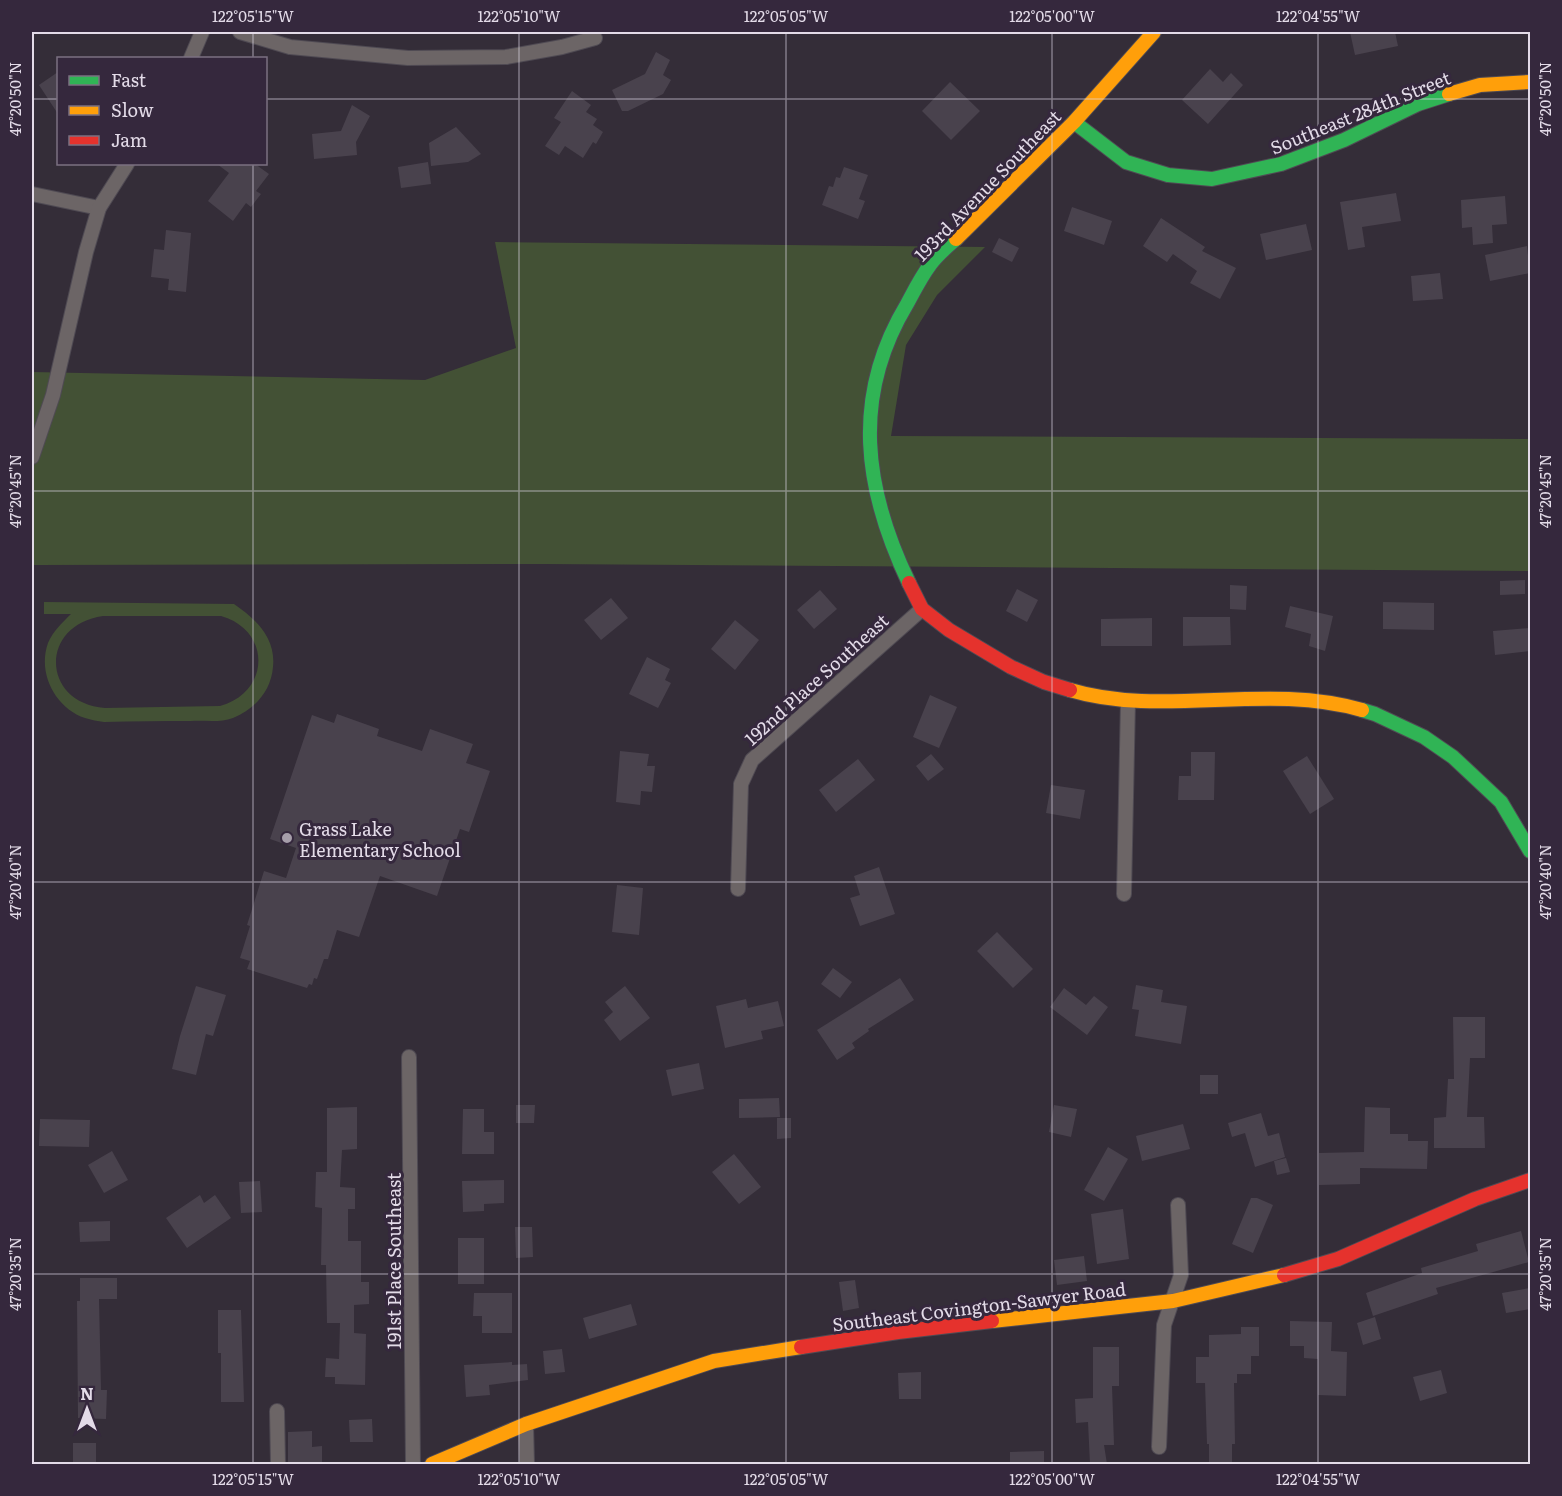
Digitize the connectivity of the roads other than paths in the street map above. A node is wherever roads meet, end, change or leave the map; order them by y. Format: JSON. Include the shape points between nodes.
{"nodes":[{"id":1,"x":202,"y":32,"type":"edge"},
{"id":2,"x":240,"y":32,"type":"edge"},
{"id":3,"x":1154,"y":32,"type":"edge"},
{"id":4,"x":595,"y":38,"type":"dead end"},
{"id":5,"x":191,"y":57,"type":"edge"},
{"id":6,"x":1530,"y":81,"type":"edge"},
{"id":7,"x":1074,"y":122,"type":"junction"},
{"id":8,"x":126,"y":165,"type":"edge"},
{"id":9,"x":32,"y":194,"type":"edge"},
{"id":10,"x":99,"y":208,"type":"junction"},
{"id":11,"x":32,"y":457,"type":"edge"},
{"id":12,"x":922,"y":609,"type":"junction"},
{"id":13,"x":1128,"y":701,"type":"junction"},
{"id":14,"x":1530,"y":851,"type":"edge"},
{"id":15,"x":738,"y":889,"type":"dead end"},
{"id":16,"x":1124,"y":894,"type":"dead end"},
{"id":17,"x":409,"y":1057,"type":"dead end"},
{"id":18,"x":1530,"y":1180,"type":"edge"},
{"id":19,"x":1178,"y":1206,"type":"dead end"},
{"id":20,"x":1173,"y":1300,"type":"junction"},
{"id":21,"x":277,"y":1411,"type":"dead end"},
{"id":22,"x":525,"y":1424,"type":"junction"},
{"id":23,"x":1160,"y":1447,"type":"dead end"},
{"id":24,"x":278,"y":1464,"type":"edge"},
{"id":25,"x":413,"y":1464,"type":"edge"},
{"id":26,"x":432,"y":1464,"type":"edge"},
{"id":27,"x":527,"y":1464,"type":"edge"}],
"edges":[{"from":1,"to":5,"type":"street"},
{"from":2,"to":4,"type":"street","via":[[290,47],[408,58],[506,57]]},
{"from":3,"to":7,"type":"street","name":"193rd Avenue Southeast"},
{"from":6,"to":7,"type":"street","name":"Southeast 284th Street","via":[[1480,85],[1418,104],[1344,140],[1281,164],[1212,178],[1168,175],[1126,162]]},
{"from":7,"to":12,"type":"street","name":"193rd Avenue Southeast","via":[[931,263],[892,327],[885,347],[869,417],[874,485],[892,547]]},
{"from":8,"to":10,"type":"street"},
{"from":9,"to":10,"type":"street"},
{"from":10,"to":11,"type":"street","via":[[52,395]]},
{"from":12,"to":13,"type":"street","name":"193rd Avenue Southeast","via":[[974,646],[1044,682]]},
{"from":12,"to":15,"type":"street","name":"192nd Place Southeast","via":[[752,760],[741,784]]},
{"from":13,"to":14,"type":"street","name":"193rd Avenue Southeast","via":[[1291,698],[1341,704],[1375,714],[1424,737],[1453,757],[1501,802]]},
{"from":13,"to":16,"type":"street"},
{"from":17,"to":25,"type":"street","name":"191st Place Southeast"},
{"from":18,"to":20,"type":"street","name":"Southeast Covington-Sawyer Road","via":[[1475,1199],[1338,1259],[1235,1288]]},
{"from":19,"to":20,"type":"street","via":[[1181,1275]]},
{"from":20,"to":22,"type":"street","name":"Southeast Covington-Sawyer Road","via":[[897,1332],[714,1361]]},
{"from":20,"to":23,"type":"street","via":[[1164,1325]]},
{"from":21,"to":24,"type":"street"},
{"from":22,"to":26,"type":"street","name":"Southeast Covington-Sawyer Road"},
{"from":22,"to":27,"type":"street"}]}
